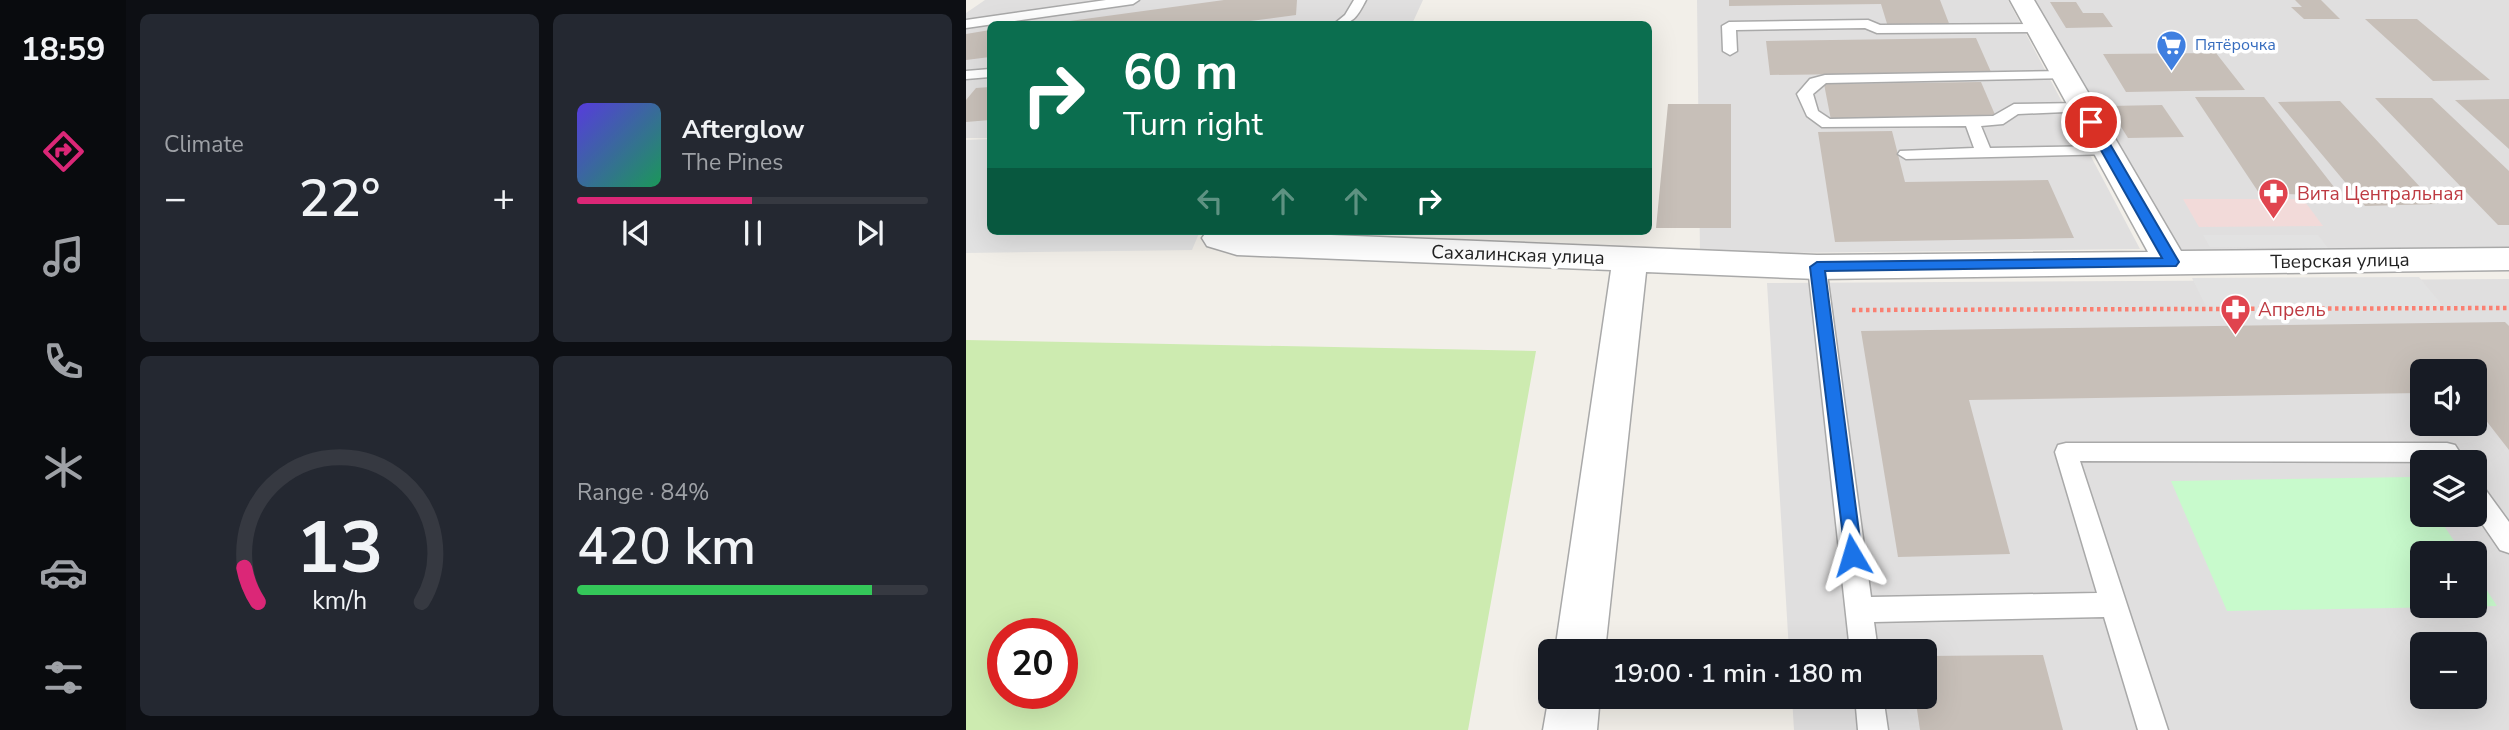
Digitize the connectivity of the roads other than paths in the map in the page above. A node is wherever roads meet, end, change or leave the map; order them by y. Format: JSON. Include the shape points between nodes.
{"nodes":[{"id":1,"x":1019,"y":0,"type":"edge"},
{"id":2,"x":1133,"y":0,"type":"edge"},
{"id":3,"x":1360,"y":0,"type":"edge"},
{"id":4,"x":2022,"y":0,"type":"edge"},
{"id":5,"x":999,"y":17,"type":"junction"},
{"id":6,"x":1345,"y":21,"type":"edge"},
{"id":7,"x":966,"y":24,"type":"edge"},
{"id":8,"x":2037,"y":28,"type":"junction"},
{"id":9,"x":1730,"y":51,"type":"dead end"},
{"id":10,"x":987,"y":73,"type":"edge"},
{"id":11,"x":966,"y":75,"type":"edge"},
{"id":12,"x":2065,"y":75,"type":"junction"},
{"id":13,"x":2083,"y":108,"type":"junction"},
{"id":14,"x":1972,"y":122,"type":"junction"},
{"id":15,"x":2107,"y":151,"type":"junction"},
{"id":16,"x":1984,"y":153,"type":"junction"},
{"id":17,"x":1906,"y":154,"type":"dead end"},
{"id":18,"x":1219,"y":235,"type":"edge"},
{"id":19,"x":1630,"y":259,"type":"junction"},
{"id":20,"x":2509,"y":259,"type":"edge"},
{"id":21,"x":2171,"y":262,"type":"junction"},
{"id":22,"x":1817,"y":267,"type":"junction"},
{"id":23,"x":2410,"y":452,"type":"edge"},
{"id":24,"x":2487,"y":511,"type":"edge"},
{"id":25,"x":2509,"y":542,"type":"edge"},
{"id":26,"x":2114,"y":605,"type":"junction"},
{"id":27,"x":1859,"y":610,"type":"junction"},
{"id":28,"x":1582,"y":639,"type":"edge"},
{"id":29,"x":1863,"y":639,"type":"edge"},
{"id":30,"x":1572,"y":709,"type":"edge"},
{"id":31,"x":1871,"y":709,"type":"edge"},
{"id":32,"x":1570,"y":730,"type":"edge"},
{"id":33,"x":1873,"y":730,"type":"edge"},
{"id":34,"x":2153,"y":730,"type":"edge"}],
"edges":[{"from":1,"to":5,"type":"lane"},
{"from":2,"to":5,"type":"lane"},
{"from":3,"to":6,"type":"lane"},
{"from":4,"to":8,"type":"street"},
{"from":5,"to":7,"type":"lane"},
{"from":8,"to":9,"type":"lane","via":[[1729,26]]},
{"from":8,"to":12,"type":"street"},
{"from":10,"to":11,"type":"lane"},
{"from":12,"to":13,"type":"street"},
{"from":12,"to":14,"type":"lane","via":[[1825,79],[1815,82],[1805,94],[1811,112],[1828,124]]},
{"from":13,"to":14,"type":"lane","via":[[2014,109],[1997,121]]},
{"from":13,"to":15,"type":"street"},
{"from":14,"to":16,"type":"lane"},
{"from":15,"to":16,"type":"lane"},
{"from":15,"to":21,"type":"street"},
{"from":16,"to":17,"type":"lane"},
{"from":18,"to":19,"type":"street","name":"Сахалинская улица","via":[[1237,244]]},
{"from":19,"to":22,"type":"street","name":"Сахалинская улица"},
{"from":19,"to":28,"type":"street"},
{"from":20,"to":21,"type":"street","name":"Тверская улица"},
{"from":21,"to":22,"type":"street","name":"Тверская улица"},
{"from":22,"to":27,"type":"lane"},
{"from":23,"to":26,"type":"lane","via":[[2066,452]]},
{"from":24,"to":25,"type":"lane"},
{"from":26,"to":27,"type":"lane"},
{"from":26,"to":34,"type":"lane"},
{"from":27,"to":29,"type":"lane"},
{"from":30,"to":32,"type":"street"},
{"from":31,"to":33,"type":"lane"}]}
